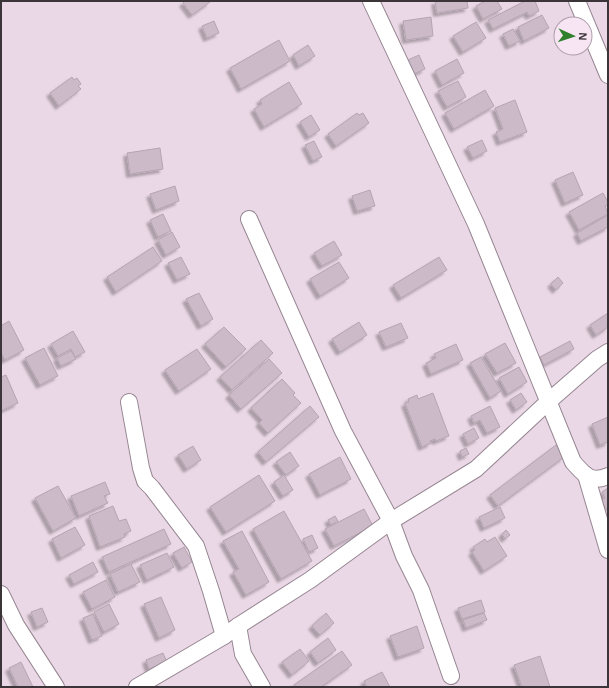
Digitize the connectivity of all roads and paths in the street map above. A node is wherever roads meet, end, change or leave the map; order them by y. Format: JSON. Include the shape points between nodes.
{"nodes":[{"id":1,"x":371,"y":1,"type":"edge"},
{"id":2,"x":577,"y":1,"type":"edge"},
{"id":3,"x":608,"y":75,"type":"edge"},
{"id":4,"x":249,"y":219,"type":"dead end"},
{"id":5,"x":608,"y":352,"type":"edge"},
{"id":6,"x":549,"y":401,"type":"junction"},
{"id":7,"x":129,"y":402,"type":"dead end"},
{"id":8,"x":586,"y":476,"type":"junction"},
{"id":9,"x":608,"y":476,"type":"edge"},
{"id":10,"x":391,"y":521,"type":"junction"},
{"id":11,"x":608,"y":550,"type":"edge"},
{"id":12,"x":1,"y":594,"type":"edge"},
{"id":13,"x":238,"y":626,"type":"junction"},
{"id":14,"x":224,"y":636,"type":"junction"},
{"id":15,"x":451,"y":676,"type":"dead end"},
{"id":16,"x":56,"y":687,"type":"edge"},
{"id":17,"x":137,"y":687,"type":"edge"},
{"id":18,"x":262,"y":687,"type":"edge"}],
"edges":[{"from":1,"to":6,"type":"street","via":[[476,224]]},
{"from":2,"to":3,"type":"street"},
{"from":4,"to":10,"type":"street","via":[[344,431]]},
{"from":5,"to":6,"type":"street"},
{"from":6,"to":8,"type":"street","via":[[573,462]]},
{"from":6,"to":10,"type":"street","via":[[476,469]]},
{"from":7,"to":14,"type":"street","via":[[145,481],[196,546]]},
{"from":8,"to":9,"type":"street","via":[[593,480]]},
{"from":8,"to":11,"type":"street"},
{"from":10,"to":13,"type":"street","via":[[310,580]]},
{"from":10,"to":15,"type":"street","via":[[404,556],[421,590]]},
{"from":12,"to":16,"type":"street","via":[[16,625]]},
{"from":13,"to":14,"type":"street"},
{"from":13,"to":18,"type":"street","via":[[243,654]]},
{"from":14,"to":17,"type":"street"}]}
